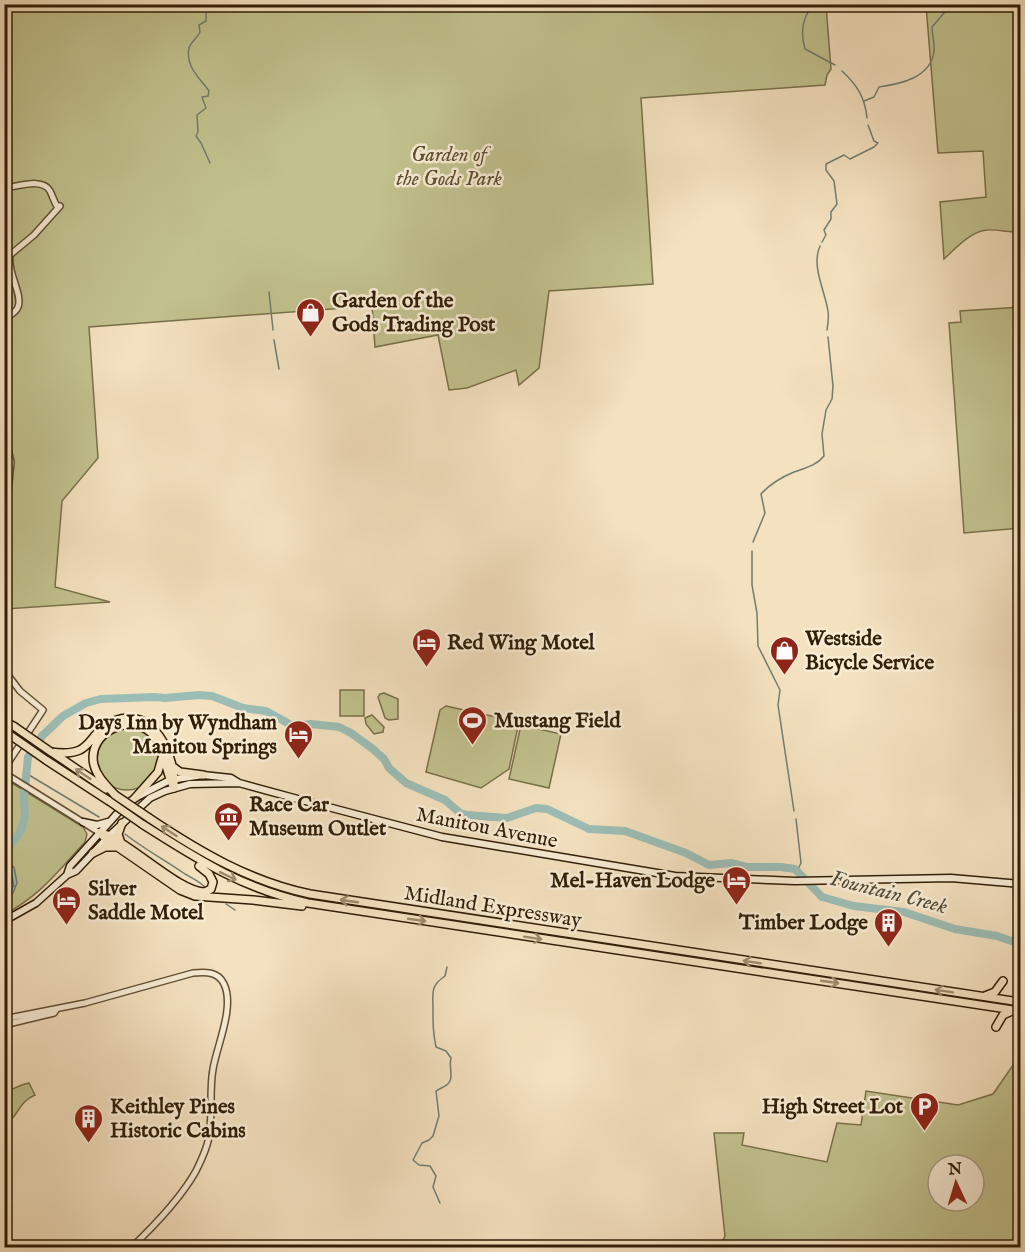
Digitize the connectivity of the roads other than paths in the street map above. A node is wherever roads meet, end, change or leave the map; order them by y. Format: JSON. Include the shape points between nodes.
{"nodes":[{"id":1,"x":4,"y":188,"type":"edge"},
{"id":2,"x":10,"y":274,"type":"junction"},
{"id":3,"x":4,"y":303,"type":"edge"},
{"id":4,"x":4,"y":320,"type":"edge"},
{"id":5,"x":4,"y":432,"type":"edge"},
{"id":6,"x":4,"y":534,"type":"edge"},
{"id":7,"x":4,"y":670,"type":"edge"},
{"id":8,"x":4,"y":721,"type":"edge"},
{"id":9,"x":7,"y":733,"type":"edge"},
{"id":10,"x":51,"y":752,"type":"junction"},
{"id":11,"x":162,"y":755,"type":"junction"},
{"id":12,"x":170,"y":761,"type":"junction"},
{"id":13,"x":4,"y":771,"type":"edge"},
{"id":14,"x":203,"y":775,"type":"junction"},
{"id":15,"x":172,"y":780,"type":"junction"},
{"id":16,"x":239,"y":783,"type":"junction"},
{"id":17,"x":174,"y":788,"type":"junction"},
{"id":18,"x":115,"y":795,"type":"junction"},
{"id":19,"x":135,"y":798,"type":"junction"},
{"id":20,"x":112,"y":820,"type":"junction"},
{"id":21,"x":83,"y":822,"type":"junction"},
{"id":22,"x":122,"y":823,"type":"junction"},
{"id":23,"x":100,"y":833,"type":"junction"},
{"id":24,"x":162,"y":837,"type":"junction"},
{"id":25,"x":107,"y":838,"type":"junction"},
{"id":26,"x":87,"y":847,"type":"junction"},
{"id":27,"x":122,"y":847,"type":"junction"},
{"id":28,"x":93,"y":853,"type":"junction"},
{"id":29,"x":67,"y":875,"type":"junction"},
{"id":30,"x":1020,"y":884,"type":"edge"},
{"id":31,"x":370,"y":914,"type":"junction"},
{"id":32,"x":4,"y":921,"type":"edge"},
{"id":33,"x":983,"y":996,"type":"junction"},
{"id":34,"x":1002,"y":999,"type":"junction"},
{"id":35,"x":1018,"y":1002,"type":"edge"},
{"id":36,"x":979,"y":1005,"type":"junction"},
{"id":37,"x":996,"y":1007,"type":"junction"},
{"id":38,"x":56,"y":1010,"type":"junction"},
{"id":39,"x":1018,"y":1011,"type":"edge"},
{"id":40,"x":4,"y":1019,"type":"edge"},
{"id":41,"x":4,"y":1025,"type":"edge"},
{"id":42,"x":131,"y":1248,"type":"edge"}],
"edges":[{"from":1,"to":2,"type":"street","via":[[44,184],[59,207],[10,255]]},
{"from":2,"to":3,"type":"street"},
{"from":2,"to":4,"type":"street","via":[[19,305]]},
{"from":5,"to":6,"type":"street","via":[[11,462]]},
{"from":7,"to":13,"type":"street","via":[[20,691],[43,710]]},
{"from":8,"to":10,"type":"highway","name":"Midland Expressway","bridge":true},
{"from":9,"to":24,"type":"highway","name":"Midland Expressway","bridge":true},
{"from":10,"to":12,"type":"highway","via":[[82,750],[108,724],[129,718],[158,731]]},
{"from":18,"to":10,"type":"highway","name":"Midland Expressway","one_way":true},
{"from":11,"to":15,"type":"highway"},
{"from":11,"to":18,"type":"highway","via":[[154,736],[140,726],[123,724],[108,731],[98,743],[93,759],[99,776]]},
{"from":11,"to":19,"type":"highway","via":[[158,772]]},
{"from":12,"to":14,"type":"highway","via":[[180,772]]},
{"from":12,"to":15,"type":"highway"},
{"from":13,"to":21,"type":"street"},
{"from":14,"to":15,"type":"main road","name":"Manitou Avenue"},
{"from":14,"to":16,"type":"main road","name":"Manitou Avenue","via":[[231,778]]},
{"from":15,"to":17,"type":"highway"},
{"from":15,"to":19,"type":"main road","name":"Manitou Avenue"},
{"from":16,"to":17,"type":"main road","name":"Manitou Avenue"},
{"from":16,"to":30,"type":"main road","name":"Manitou Avenue","via":[[442,837],[660,874],[795,881],[951,878]]},
{"from":17,"to":22,"type":"main road","name":"Manitou Avenue","via":[[150,798]]},
{"from":33,"to":18,"type":"highway","name":"Midland Expressway","one_way":true,"bridge":true,"via":[[336,900],[273,885],[218,861]]},
{"from":19,"to":20,"type":"main road","name":"Manitou Avenue"},
{"from":20,"to":21,"type":"main road","via":[[97,825]]},
{"from":20,"to":23,"type":"main road","name":"Manitou Avenue"},
{"from":21,"to":23,"type":"street"},
{"from":21,"to":26,"type":"main road","via":[[93,835]]},
{"from":22,"to":25,"type":"main road","name":"Manitou Avenue"},
{"from":22,"to":27,"type":"highway","via":[[118,834]]},
{"from":23,"to":25,"type":"highway"},
{"from":23,"to":26,"type":"main road","name":"Manitou Avenue"},
{"from":24,"to":27,"type":"highway","via":[[209,874],[213,882],[210,890],[202,893],[190,889]]},
{"from":24,"to":31,"type":"highway","name":"Midland Expressway","one_way":true,"via":[[208,866],[258,890]]},
{"from":25,"to":27,"type":"highway"},
{"from":25,"to":28,"type":"main road","name":"Manitou Avenue"},
{"from":26,"to":29,"type":"main road","name":"Manitou Avenue"},
{"from":27,"to":28,"type":"highway","via":[[106,846]]},
{"from":27,"to":31,"type":"highway","via":[[180,890],[195,896]]},
{"from":28,"to":29,"type":"main road","name":"Manitou Avenue"},
{"from":29,"to":32,"type":"main road","name":"Manitou Avenue","via":[[36,903]]},
{"from":31,"to":36,"type":"highway","name":"Midland Expressway","one_way":true},
{"from":33,"to":34,"type":"highway","name":"Midland Expressway"},
{"from":33,"to":34,"type":"highway","via":[[995,992],[1003,981]]},
{"from":34,"to":35,"type":"highway","name":"Midland Expressway"},
{"from":34,"to":36,"type":"highway"},
{"from":35,"to":37,"type":"highway"},
{"from":36,"to":37,"type":"highway","name":"Midland Expressway"},
{"from":37,"to":39,"type":"highway","name":"Midland Expressway"},
{"from":37,"to":39,"type":"highway","via":[[996,1027],[1003,1015]]},
{"from":38,"to":40,"type":"street"},
{"from":38,"to":41,"type":"street"},
{"from":38,"to":42,"type":"street","via":[[201,972],[216,974],[225,986],[228,1006],[213,1066],[206,1147],[196,1172],[161,1218]]}]}
